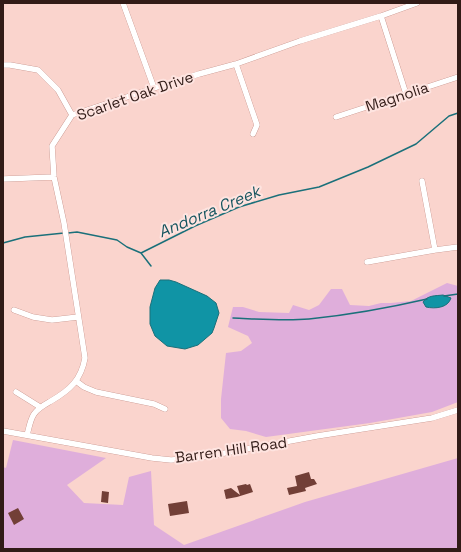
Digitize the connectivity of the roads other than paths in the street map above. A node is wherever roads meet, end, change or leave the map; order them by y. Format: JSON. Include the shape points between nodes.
{"nodes":[{"id":1,"x":123,"y":3,"type":"edge"},
{"id":2,"x":417,"y":3,"type":"edge"},
{"id":3,"x":381,"y":16,"type":"junction"},
{"id":4,"x":236,"y":64,"type":"junction"},
{"id":5,"x":3,"y":65,"type":"edge"},
{"id":6,"x":458,"y":77,"type":"edge"},
{"id":7,"x":154,"y":88,"type":"junction"},
{"id":8,"x":406,"y":94,"type":"junction"},
{"id":9,"x":72,"y":115,"type":"junction"},
{"id":10,"x":336,"y":116,"type":"dead end"},
{"id":11,"x":253,"y":134,"type":"dead end"},
{"id":12,"x":54,"y":177,"type":"junction"},
{"id":13,"x":3,"y":179,"type":"edge"},
{"id":14,"x":422,"y":181,"type":"dead end"},
{"id":15,"x":458,"y":247,"type":"edge"},
{"id":16,"x":435,"y":250,"type":"junction"},
{"id":17,"x":367,"y":262,"type":"dead end"},
{"id":18,"x":14,"y":310,"type":"dead end"},
{"id":19,"x":78,"y":317,"type":"junction"},
{"id":20,"x":76,"y":380,"type":"junction"},
{"id":21,"x":16,"y":392,"type":"dead end"},
{"id":22,"x":40,"y":407,"type":"junction"},
{"id":23,"x":165,"y":409,"type":"dead end"},
{"id":24,"x":458,"y":410,"type":"edge"},
{"id":25,"x":3,"y":431,"type":"edge"},
{"id":26,"x":27,"y":436,"type":"junction"}],
"edges":[{"from":1,"to":7,"type":"street"},
{"from":2,"to":3,"type":"street","name":"Scarlet Oak Drive"},
{"from":3,"to":4,"type":"street","name":"Scarlet Oak Drive","via":[[300,40]]},
{"from":3,"to":8,"type":"street"},
{"from":4,"to":7,"type":"street","name":"Scarlet Oak Drive"},
{"from":4,"to":11,"type":"street","via":[[257,125]]},
{"from":5,"to":9,"type":"street","via":[[38,70],[58,90]]},
{"from":6,"to":8,"type":"street","name":"Magnolia"},
{"from":7,"to":9,"type":"street","name":"Scarlet Oak Drive"},
{"from":8,"to":10,"type":"street","name":"Magnolia"},
{"from":9,"to":12,"type":"street","name":"Scarlet Oak Drive","via":[[52,146]]},
{"from":12,"to":13,"type":"street"},
{"from":12,"to":19,"type":"street","name":"Scarlet Oak Drive","via":[[64,223]]},
{"from":14,"to":16,"type":"street"},
{"from":15,"to":16,"type":"street"},
{"from":16,"to":17,"type":"street"},
{"from":18,"to":19,"type":"street","via":[[52,320]]},
{"from":19,"to":20,"type":"street","name":"Scarlet Oak Drive","via":[[85,358]]},
{"from":20,"to":22,"type":"street","name":"Scarlet Oak Drive","via":[[65,392]]},
{"from":20,"to":23,"type":"street","via":[[96,392],[154,404]]},
{"from":21,"to":22,"type":"street"},
{"from":22,"to":26,"type":"street","name":"Scarlet Oak Drive","via":[[32,417]]},
{"from":24,"to":26,"type":"street","name":"Barren Hill Road","via":[[432,418],[183,460],[152,458]]},
{"from":25,"to":26,"type":"street","name":"Barren Hill Road"}]}
